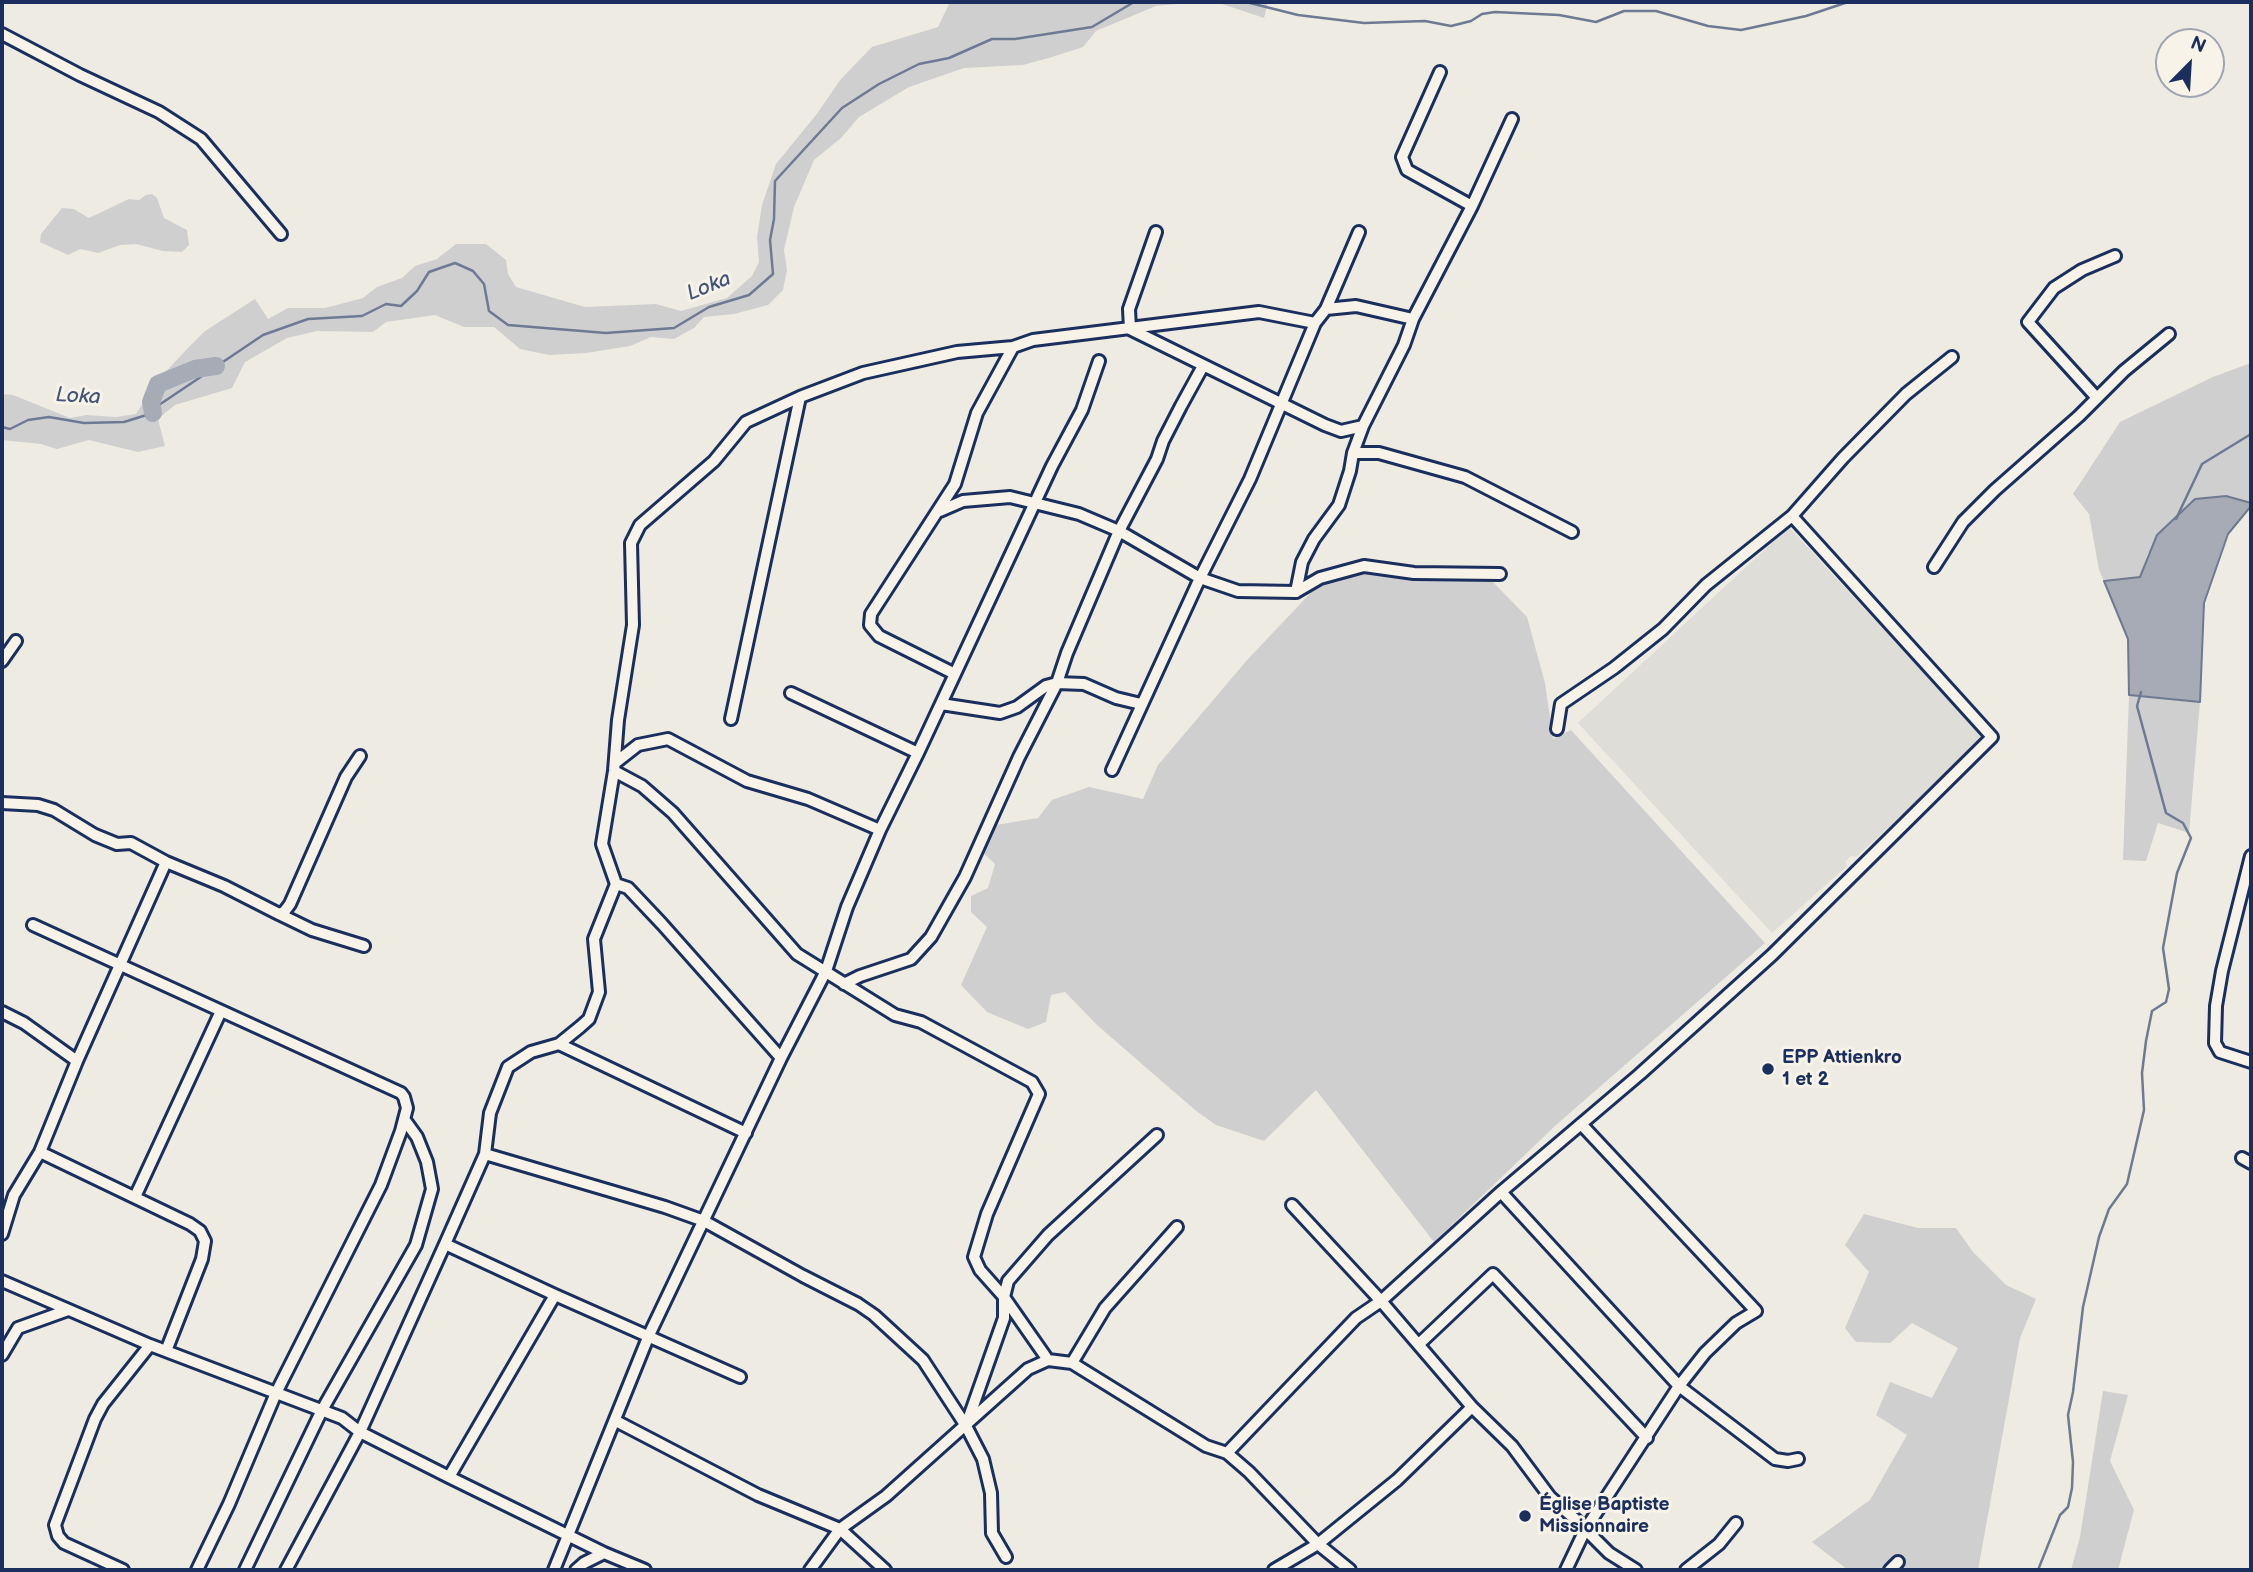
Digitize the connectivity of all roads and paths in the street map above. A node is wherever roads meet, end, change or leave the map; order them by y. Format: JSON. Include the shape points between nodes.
{"nodes":[{"id":1,"x":2,"y":34,"type":"edge"},
{"id":2,"x":1440,"y":72,"type":"dead end"},
{"id":3,"x":1512,"y":119,"type":"dead end"},
{"id":4,"x":1472,"y":206,"type":"junction"},
{"id":5,"x":1156,"y":232,"type":"dead end"},
{"id":6,"x":1359,"y":232,"type":"dead end"},
{"id":7,"x":281,"y":234,"type":"dead end"},
{"id":8,"x":2115,"y":256,"type":"dead end"},
{"id":9,"x":1326,"y":309,"type":"junction"},
{"id":10,"x":1413,"y":319,"type":"junction"},
{"id":11,"x":1315,"y":323,"type":"junction"},
{"id":12,"x":1130,"y":329,"type":"junction"},
{"id":13,"x":2169,"y":334,"type":"dead end"},
{"id":14,"x":1013,"y":347,"type":"junction"},
{"id":15,"x":1952,"y":357,"type":"dead end"},
{"id":16,"x":1099,"y":362,"type":"dead end"},
{"id":17,"x":1203,"y":366,"type":"junction"},
{"id":18,"x":800,"y":397,"type":"junction"},
{"id":19,"x":2097,"y":398,"type":"junction"},
{"id":20,"x":1282,"y":403,"type":"junction"},
{"id":21,"x":1363,"y":426,"type":"junction"},
{"id":22,"x":1353,"y":453,"type":"junction"},
{"id":23,"x":1035,"y":502,"type":"junction"},
{"id":24,"x":940,"y":511,"type":"junction"},
{"id":25,"x":1792,"y":516,"type":"junction"},
{"id":26,"x":1119,"y":531,"type":"junction"},
{"id":27,"x":1572,"y":532,"type":"dead end"},
{"id":28,"x":1934,"y":567,"type":"dead end"},
{"id":29,"x":1500,"y":574,"type":"dead end"},
{"id":30,"x":1200,"y":578,"type":"junction"},
{"id":31,"x":1296,"y":592,"type":"junction"},
{"id":32,"x":16,"y":641,"type":"dead end"},
{"id":33,"x":2,"y":661,"type":"edge"},
{"id":34,"x":955,"y":674,"type":"junction"},
{"id":35,"x":1057,"y":683,"type":"junction"},
{"id":36,"x":791,"y":693,"type":"dead end"},
{"id":37,"x":941,"y":704,"type":"junction"},
{"id":38,"x":1141,"y":704,"type":"junction"},
{"id":39,"x":731,"y":719,"type":"dead end"},
{"id":40,"x":1557,"y":729,"type":"dead end"},
{"id":41,"x":918,"y":753,"type":"junction"},
{"id":42,"x":360,"y":756,"type":"dead end"},
{"id":43,"x":614,"y":767,"type":"junction"},
{"id":44,"x":1112,"y":770,"type":"dead end"},
{"id":45,"x":2,"y":803,"type":"edge"},
{"id":46,"x":880,"y":830,"type":"junction"},
{"id":47,"x":2251,"y":856,"type":"edge"},
{"id":48,"x":166,"y":862,"type":"junction"},
{"id":49,"x":616,"y":884,"type":"junction"},
{"id":50,"x":279,"y":914,"type":"junction"},
{"id":51,"x":33,"y":925,"type":"dead end"},
{"id":52,"x":364,"y":946,"type":"dead end"},
{"id":53,"x":119,"y":964,"type":"junction"},
{"id":54,"x":826,"y":971,"type":"junction"},
{"id":55,"x":844,"y":984,"type":"junction"},
{"id":56,"x":221,"y":1011,"type":"junction"},
{"id":57,"x":2,"y":1012,"type":"edge"},
{"id":58,"x":559,"y":1044,"type":"junction"},
{"id":59,"x":781,"y":1058,"type":"junction"},
{"id":60,"x":77,"y":1061,"type":"junction"},
{"id":61,"x":2251,"y":1062,"type":"edge"},
{"id":62,"x":404,"y":1119,"type":"junction"},
{"id":63,"x":1581,"y":1124,"type":"junction"},
{"id":64,"x":746,"y":1133,"type":"junction"},
{"id":65,"x":1157,"y":1135,"type":"dead end"},
{"id":66,"x":40,"y":1152,"type":"junction"},
{"id":67,"x":485,"y":1154,"type":"junction"},
{"id":68,"x":1501,"y":1192,"type":"junction"},
{"id":69,"x":135,"y":1197,"type":"junction"},
{"id":70,"x":1292,"y":1205,"type":"dead end"},
{"id":71,"x":704,"y":1221,"type":"junction"},
{"id":72,"x":1177,"y":1227,"type":"dead end"},
{"id":73,"x":2,"y":1234,"type":"edge"},
{"id":74,"x":445,"y":1244,"type":"junction"},
{"id":75,"x":2,"y":1281,"type":"edge"},
{"id":76,"x":555,"y":1296,"type":"junction"},
{"id":77,"x":1004,"y":1297,"type":"junction"},
{"id":78,"x":1381,"y":1301,"type":"junction"},
{"id":79,"x":68,"y":1310,"type":"junction"},
{"id":80,"x":649,"y":1335,"type":"junction"},
{"id":81,"x":1419,"y":1344,"type":"junction"},
{"id":82,"x":150,"y":1345,"type":"junction"},
{"id":83,"x":166,"y":1351,"type":"junction"},
{"id":84,"x":2,"y":1355,"type":"edge"},
{"id":85,"x":1048,"y":1360,"type":"junction"},
{"id":86,"x":1072,"y":1363,"type":"junction"},
{"id":87,"x":740,"y":1377,"type":"dead end"},
{"id":88,"x":1679,"y":1386,"type":"junction"},
{"id":89,"x":276,"y":1393,"type":"junction"},
{"id":90,"x":1472,"y":1407,"type":"junction"},
{"id":91,"x":322,"y":1410,"type":"junction"},
{"id":92,"x":616,"y":1421,"type":"junction"},
{"id":93,"x":966,"y":1426,"type":"junction"},
{"id":94,"x":360,"y":1432,"type":"junction"},
{"id":95,"x":1647,"y":1437,"type":"junction"},
{"id":96,"x":1227,"y":1453,"type":"junction"},
{"id":97,"x":1798,"y":1459,"type":"dead end"},
{"id":98,"x":449,"y":1477,"type":"junction"},
{"id":99,"x":1736,"y":1523,"type":"dead end"},
{"id":100,"x":840,"y":1529,"type":"junction"},
{"id":101,"x":1585,"y":1530,"type":"junction"},
{"id":102,"x":568,"y":1534,"type":"junction"},
{"id":103,"x":1318,"y":1544,"type":"junction"},
{"id":104,"x":604,"y":1553,"type":"junction"},
{"id":105,"x":1006,"y":1557,"type":"dead end"},
{"id":106,"x":123,"y":1570,"type":"edge"},
{"id":107,"x":197,"y":1570,"type":"edge"},
{"id":108,"x":245,"y":1570,"type":"edge"},
{"id":109,"x":286,"y":1570,"type":"edge"},
{"id":110,"x":554,"y":1570,"type":"edge"},
{"id":111,"x":576,"y":1570,"type":"edge"},
{"id":112,"x":645,"y":1570,"type":"edge"},
{"id":113,"x":810,"y":1570,"type":"edge"},
{"id":114,"x":885,"y":1570,"type":"edge"},
{"id":115,"x":1274,"y":1570,"type":"edge"},
{"id":116,"x":1350,"y":1570,"type":"edge"},
{"id":117,"x":1566,"y":1570,"type":"edge"},
{"id":118,"x":1636,"y":1570,"type":"edge"},
{"id":119,"x":1686,"y":1570,"type":"edge"}],
"edges":[{"from":1,"to":7,"type":"street","via":[[159,112],[201,139]]},
{"from":2,"to":4,"type":"street","via":[[1402,157],[1407,170]]},
{"from":3,"to":4,"type":"street"},
{"from":4,"to":10,"type":"street"},
{"from":5,"to":12,"type":"street","via":[[1129,309]]},
{"from":6,"to":9,"type":"street"},
{"from":8,"to":19,"type":"street","via":[[2054,288],[2028,322]]},
{"from":9,"to":10,"type":"street","via":[[1356,306]]},
{"from":9,"to":11,"type":"street"},
{"from":10,"to":21,"type":"street"},
{"from":11,"to":12,"type":"street","via":[[1259,312]]},
{"from":11,"to":20,"type":"street"},
{"from":12,"to":14,"type":"street","via":[[1033,340]]},
{"from":12,"to":17,"type":"street"},
{"from":13,"to":19,"type":"street"},
{"from":14,"to":18,"type":"street","via":[[957,352],[863,373]]},
{"from":14,"to":24,"type":"street","via":[[977,413],[955,484]]},
{"from":15,"to":25,"type":"street","via":[[1906,394]]},
{"from":16,"to":23,"type":"street","via":[[1082,410]]},
{"from":17,"to":20,"type":"street"},
{"from":17,"to":26,"type":"street"},
{"from":18,"to":39,"type":"street"},
{"from":18,"to":43,"type":"street","via":[[747,422],[714,461],[635,534],[631,542],[633,625]]},
{"from":19,"to":28,"type":"street","via":[[1963,522]]},
{"from":20,"to":21,"type":"street","via":[[1341,431]]},
{"from":20,"to":30,"type":"street","via":[[1251,479]]},
{"from":21,"to":22,"type":"street"},
{"from":22,"to":27,"type":"street","via":[[1379,453],[1465,477]]},
{"from":22,"to":31,"type":"street","via":[[1339,505],[1308,551]]},
{"from":23,"to":24,"type":"street","via":[[1010,497],[963,501]]},
{"from":23,"to":26,"type":"street"},
{"from":23,"to":34,"type":"street"},
{"from":24,"to":34,"type":"street","via":[[871,614],[870,625],[880,636]]},
{"from":25,"to":40,"type":"street","via":[[1706,585],[1653,637],[1560,704]]},
{"from":25,"to":63,"type":"street","via":[[1992,737],[1802,927]]},
{"from":26,"to":30,"type":"street"},
{"from":26,"to":35,"type":"street"},
{"from":29,"to":31,"type":"street","via":[[1414,573],[1364,566],[1320,578]]},
{"from":30,"to":31,"type":"street","via":[[1238,591]]},
{"from":30,"to":38,"type":"street"},
{"from":32,"to":33,"type":"street"},
{"from":34,"to":37,"type":"street"},
{"from":35,"to":37,"type":"street","via":[[1000,713]]},
{"from":35,"to":38,"type":"street","via":[[1084,684]]},
{"from":35,"to":55,"type":"street","via":[[965,877],[931,937],[911,959]]},
{"from":36,"to":41,"type":"street"},
{"from":37,"to":41,"type":"street"},
{"from":38,"to":44,"type":"street"},
{"from":41,"to":46,"type":"street"},
{"from":42,"to":50,"type":"street","via":[[346,777],[290,904]]},
{"from":43,"to":46,"type":"street","via":[[638,745],[668,739],[747,781],[808,799]]},
{"from":43,"to":49,"type":"street","via":[[602,844]]},
{"from":43,"to":54,"type":"street","via":[[673,813],[797,954]]},
{"from":45,"to":48,"type":"street","via":[[54,810],[94,835],[117,844],[131,843]]},
{"from":46,"to":54,"type":"street"},
{"from":47,"to":61,"type":"street","via":[[2222,971],[2215,1043],[2220,1052]]},
{"from":48,"to":50,"type":"street"},
{"from":48,"to":53,"type":"street"},
{"from":49,"to":58,"type":"street","via":[[594,939],[599,992],[594,1007],[589,1019]]},
{"from":49,"to":59,"type":"street","via":[[628,888]]},
{"from":50,"to":52,"type":"street"},
{"from":51,"to":53,"type":"street"},
{"from":53,"to":56,"type":"street"},
{"from":53,"to":60,"type":"street"},
{"from":54,"to":55,"type":"street"},
{"from":54,"to":59,"type":"street"},
{"from":55,"to":77,"type":"street","via":[[895,1015],[921,1022],[1032,1082],[1039,1094],[987,1214],[974,1257]]},
{"from":56,"to":62,"type":"street","via":[[401,1093],[407,1108]]},
{"from":56,"to":69,"type":"street"},
{"from":57,"to":60,"type":"street"},
{"from":58,"to":64,"type":"street"},
{"from":58,"to":67,"type":"street","via":[[531,1052],[508,1067],[490,1113]]},
{"from":59,"to":64,"type":"street"},
{"from":60,"to":66,"type":"street"},
{"from":62,"to":89,"type":"street","via":[[382,1185]]},
{"from":62,"to":91,"type":"street","via":[[427,1162],[432,1189],[420,1234]]},
{"from":63,"to":68,"type":"street"},
{"from":63,"to":88,"type":"street","via":[[1756,1311],[1705,1353]]},
{"from":64,"to":71,"type":"street"},
{"from":65,"to":77,"type":"street","via":[[1048,1235],[1007,1282]]},
{"from":66,"to":69,"type":"street"},
{"from":66,"to":73,"type":"street","via":[[14,1195]]},
{"from":67,"to":71,"type":"street"},
{"from":67,"to":74,"type":"street"},
{"from":68,"to":78,"type":"street"},
{"from":68,"to":88,"type":"street"},
{"from":69,"to":83,"type":"street","via":[[191,1224],[205,1241]]},
{"from":70,"to":78,"type":"street"},
{"from":71,"to":80,"type":"street"},
{"from":71,"to":93,"type":"street","via":[[874,1315],[923,1360]]},
{"from":72,"to":86,"type":"street","via":[[1105,1308]]},
{"from":74,"to":76,"type":"street"},
{"from":74,"to":94,"type":"street"},
{"from":75,"to":79,"type":"street"},
{"from":76,"to":80,"type":"street"},
{"from":76,"to":98,"type":"street"},
{"from":77,"to":85,"type":"street"},
{"from":77,"to":93,"type":"street","via":[[1001,1329]]},
{"from":78,"to":81,"type":"street"},
{"from":78,"to":96,"type":"street","via":[[1356,1318]]},
{"from":79,"to":82,"type":"street"},
{"from":79,"to":84,"type":"street","via":[[18,1328]]},
{"from":80,"to":87,"type":"street"},
{"from":80,"to":92,"type":"street"},
{"from":81,"to":90,"type":"street"},
{"from":81,"to":95,"type":"street","via":[[1493,1274]]},
{"from":82,"to":83,"type":"street"},
{"from":82,"to":106,"type":"street","via":[[95,1419],[55,1525],[64,1543]]},
{"from":83,"to":89,"type":"street"},
{"from":85,"to":86,"type":"street"},
{"from":85,"to":93,"type":"street","via":[[1028,1369]]},
{"from":86,"to":96,"type":"street","via":[[1206,1446]]},
{"from":88,"to":95,"type":"street"},
{"from":88,"to":97,"type":"street","via":[[1775,1459]]},
{"from":89,"to":91,"type":"street"},
{"from":89,"to":107,"type":"street"},
{"from":90,"to":101,"type":"street"},
{"from":90,"to":103,"type":"street","via":[[1397,1480]]},
{"from":91,"to":94,"type":"street"},
{"from":91,"to":108,"type":"street"},
{"from":92,"to":100,"type":"street","via":[[758,1495]]},
{"from":92,"to":102,"type":"street"},
{"from":93,"to":100,"type":"street","via":[[886,1496]]},
{"from":93,"to":105,"type":"street","via":[[984,1459],[992,1533]]},
{"from":94,"to":98,"type":"street"},
{"from":94,"to":109,"type":"street"},
{"from":95,"to":101,"type":"street"},
{"from":96,"to":103,"type":"street"},
{"from":98,"to":102,"type":"street"},
{"from":99,"to":119,"type":"street","via":[[1719,1544]]},
{"from":100,"to":113,"type":"street"},
{"from":100,"to":114,"type":"street"},
{"from":101,"to":117,"type":"street"},
{"from":101,"to":118,"type":"street"},
{"from":102,"to":104,"type":"street"},
{"from":102,"to":110,"type":"street"},
{"from":103,"to":115,"type":"street"},
{"from":103,"to":116,"type":"street"},
{"from":104,"to":111,"type":"street"},
{"from":104,"to":112,"type":"street"}]}
